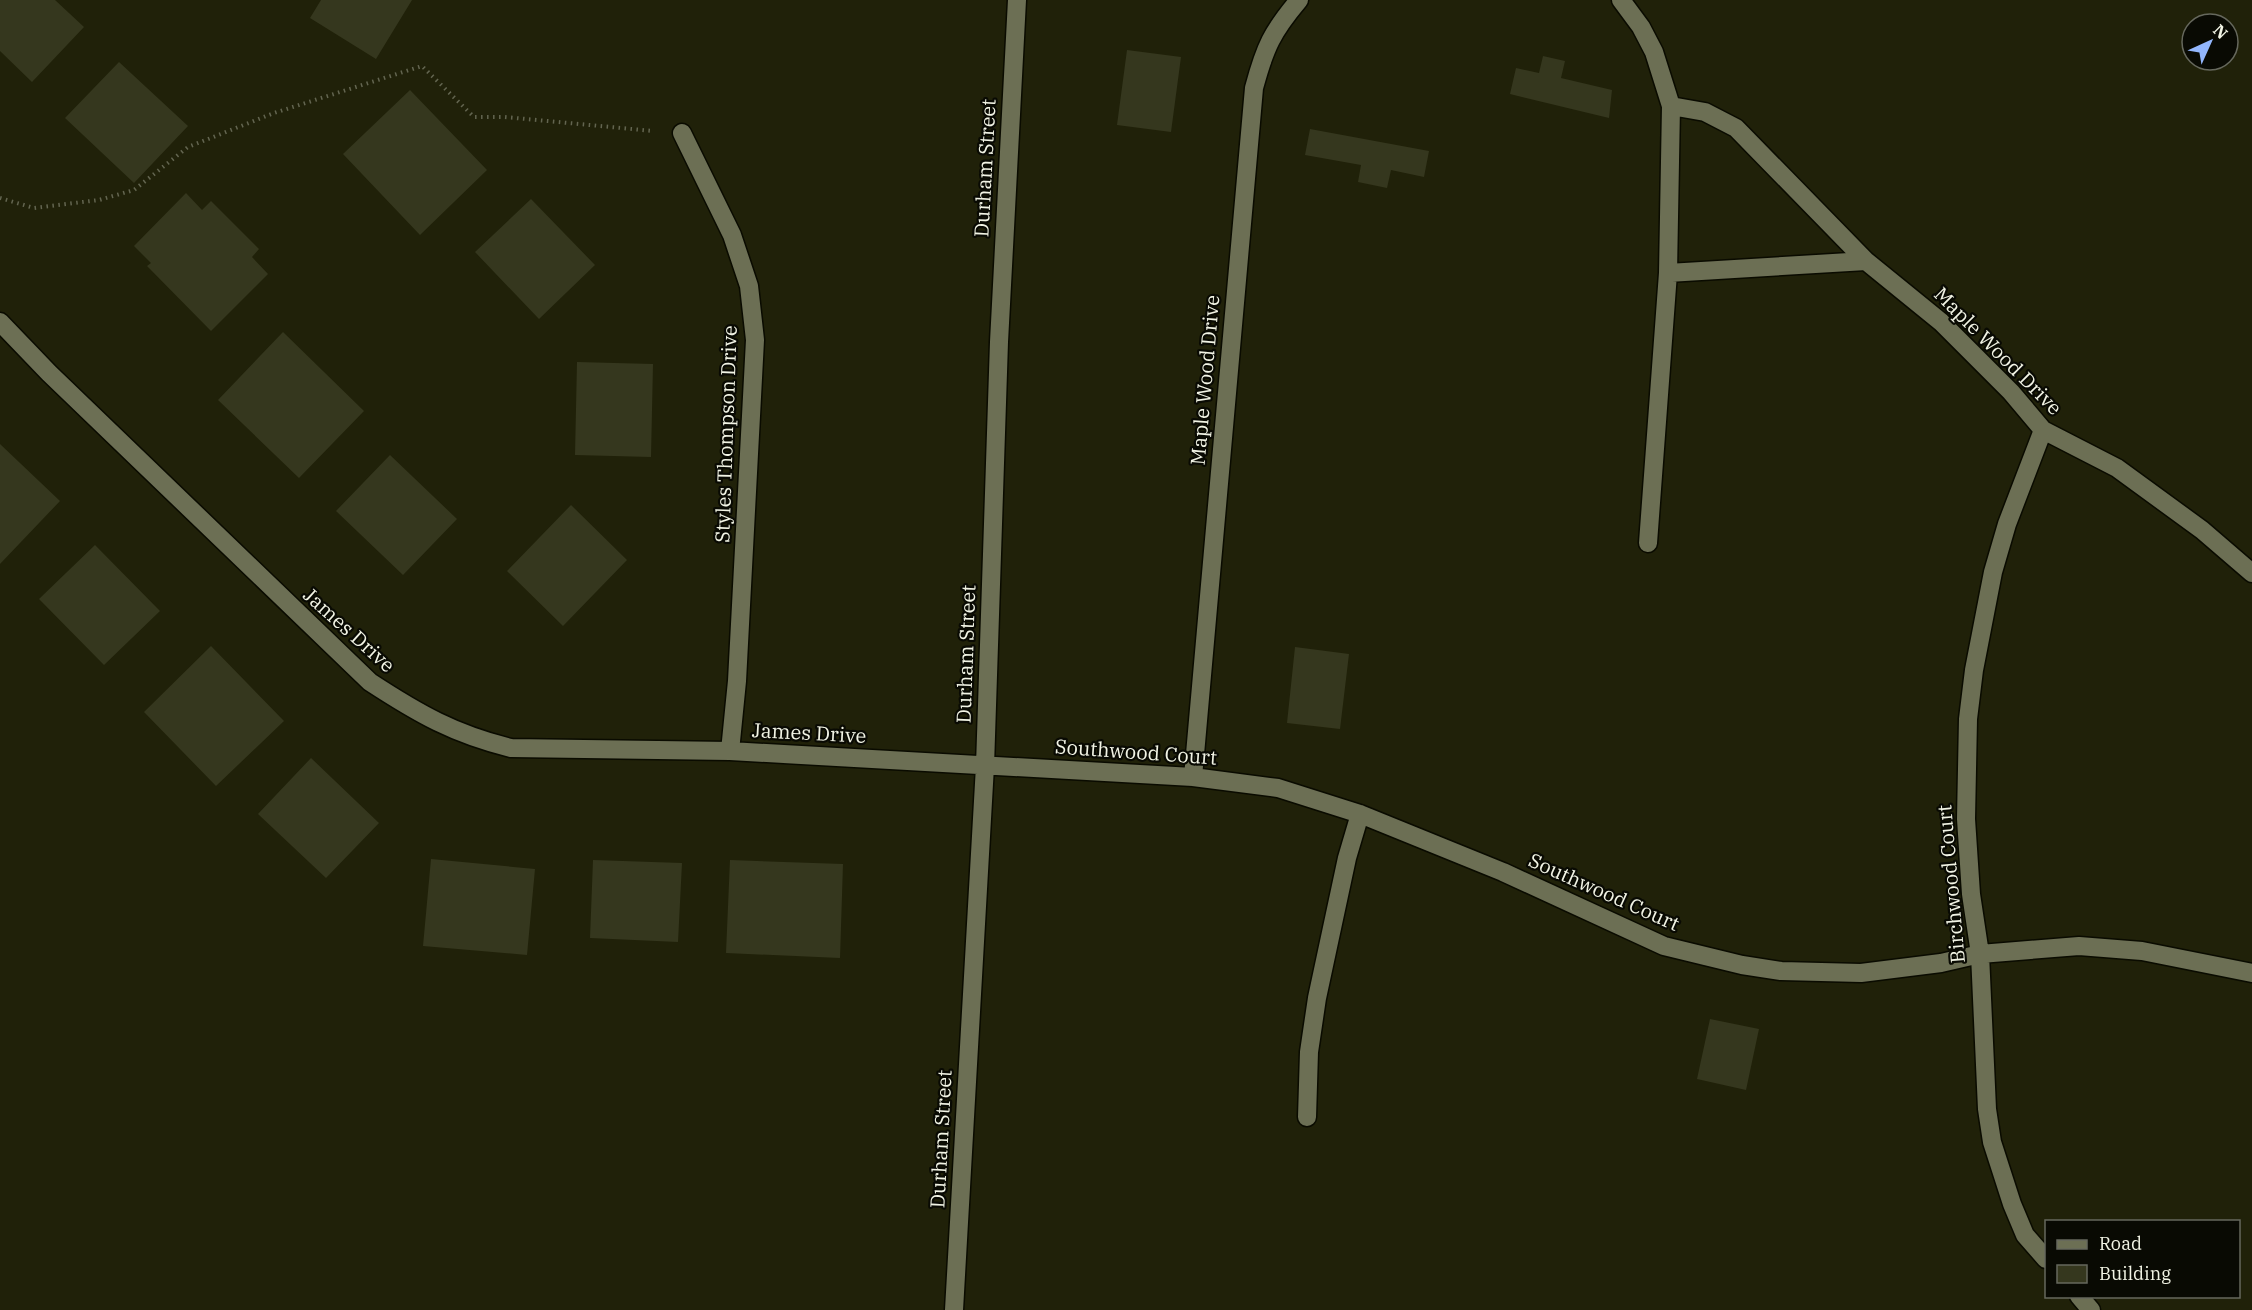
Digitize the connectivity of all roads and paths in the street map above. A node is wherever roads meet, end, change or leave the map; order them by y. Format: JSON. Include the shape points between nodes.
{"nodes":[{"id":1,"x":1017,"y":0,"type":"edge"},
{"id":2,"x":1299,"y":0,"type":"edge"},
{"id":3,"x":1621,"y":0,"type":"edge"},
{"id":4,"x":1671,"y":106,"type":"junction"},
{"id":5,"x":682,"y":134,"type":"joint"},
{"id":6,"x":0,"y":198,"type":"edge"},
{"id":7,"x":1866,"y":261,"type":"junction"},
{"id":8,"x":1668,"y":273,"type":"junction"},
{"id":9,"x":0,"y":322,"type":"edge"},
{"id":10,"x":2043,"y":430,"type":"junction"},
{"id":11,"x":1648,"y":543,"type":"dead end"},
{"id":12,"x":2252,"y":573,"type":"edge"},
{"id":13,"x":730,"y":751,"type":"junction"},
{"id":14,"x":985,"y":766,"type":"junction"},
{"id":15,"x":1193,"y":777,"type":"junction"},
{"id":16,"x":1360,"y":814,"type":"junction"},
{"id":17,"x":1980,"y":954,"type":"junction"},
{"id":18,"x":2252,"y":972,"type":"edge"},
{"id":19,"x":1307,"y":1117,"type":"dead end"},
{"id":20,"x":2045,"y":1258,"type":"edge"},
{"id":21,"x":2081,"y":1298,"type":"edge"},
{"id":22,"x":954,"y":1310,"type":"edge"},
{"id":23,"x":2091,"y":1310,"type":"edge"}],
"edges":[{"from":1,"to":14,"type":"street","name":"Durham Street","via":[[999,342]]},
{"from":2,"to":15,"type":"street","name":"Maple Wood Drive","via":[[1270,38],[1254,88]]},
{"from":3,"to":4,"type":"street","via":[[1654,52]]},
{"from":4,"to":7,"type":"street","name":"Maple Wood Drive","via":[[1705,112],[1736,128]]},
{"from":4,"to":8,"type":"street"},
{"from":5,"to":6,"type":"path","via":[[474,117],[422,66],[274,113],[188,147],[134,190],[99,200],[34,208]]},
{"from":5,"to":13,"type":"street","name":"Styles Thompson Drive","via":[[732,234],[749,286],[755,340]]},
{"from":7,"to":8,"type":"street"},
{"from":7,"to":10,"type":"street","name":"Maple Wood Drive","via":[[1941,322]]},
{"from":8,"to":11,"type":"street"},
{"from":9,"to":13,"type":"street","name":"James Drive","via":[[336,652],[370,682],[423,716],[511,748]]},
{"from":10,"to":12,"type":"street","name":"Maple Wood Drive","via":[[2117,468],[2202,530]]},
{"from":10,"to":17,"type":"street","name":"Birchwood Court","via":[[1993,572],[1968,719],[1966,819]]},
{"from":13,"to":14,"type":"street","name":"James Drive"},
{"from":14,"to":15,"type":"street","name":"Southwood Court"},
{"from":14,"to":22,"type":"street","name":"Durham Street"},
{"from":15,"to":16,"type":"street","name":"Southwood Court","via":[[1278,788]]},
{"from":16,"to":17,"type":"street","name":"Southwood Court","via":[[1664,946],[1742,965],[1861,973]]},
{"from":16,"to":19,"type":"street","via":[[1317,999],[1309,1053]]},
{"from":17,"to":18,"type":"street","name":"Southwood Court","via":[[2079,946],[2142,951]]},
{"from":17,"to":20,"type":"street","name":"Birchwood Court","via":[[1992,1142],[2025,1235]]},
{"from":21,"to":23,"type":"street"}]}
